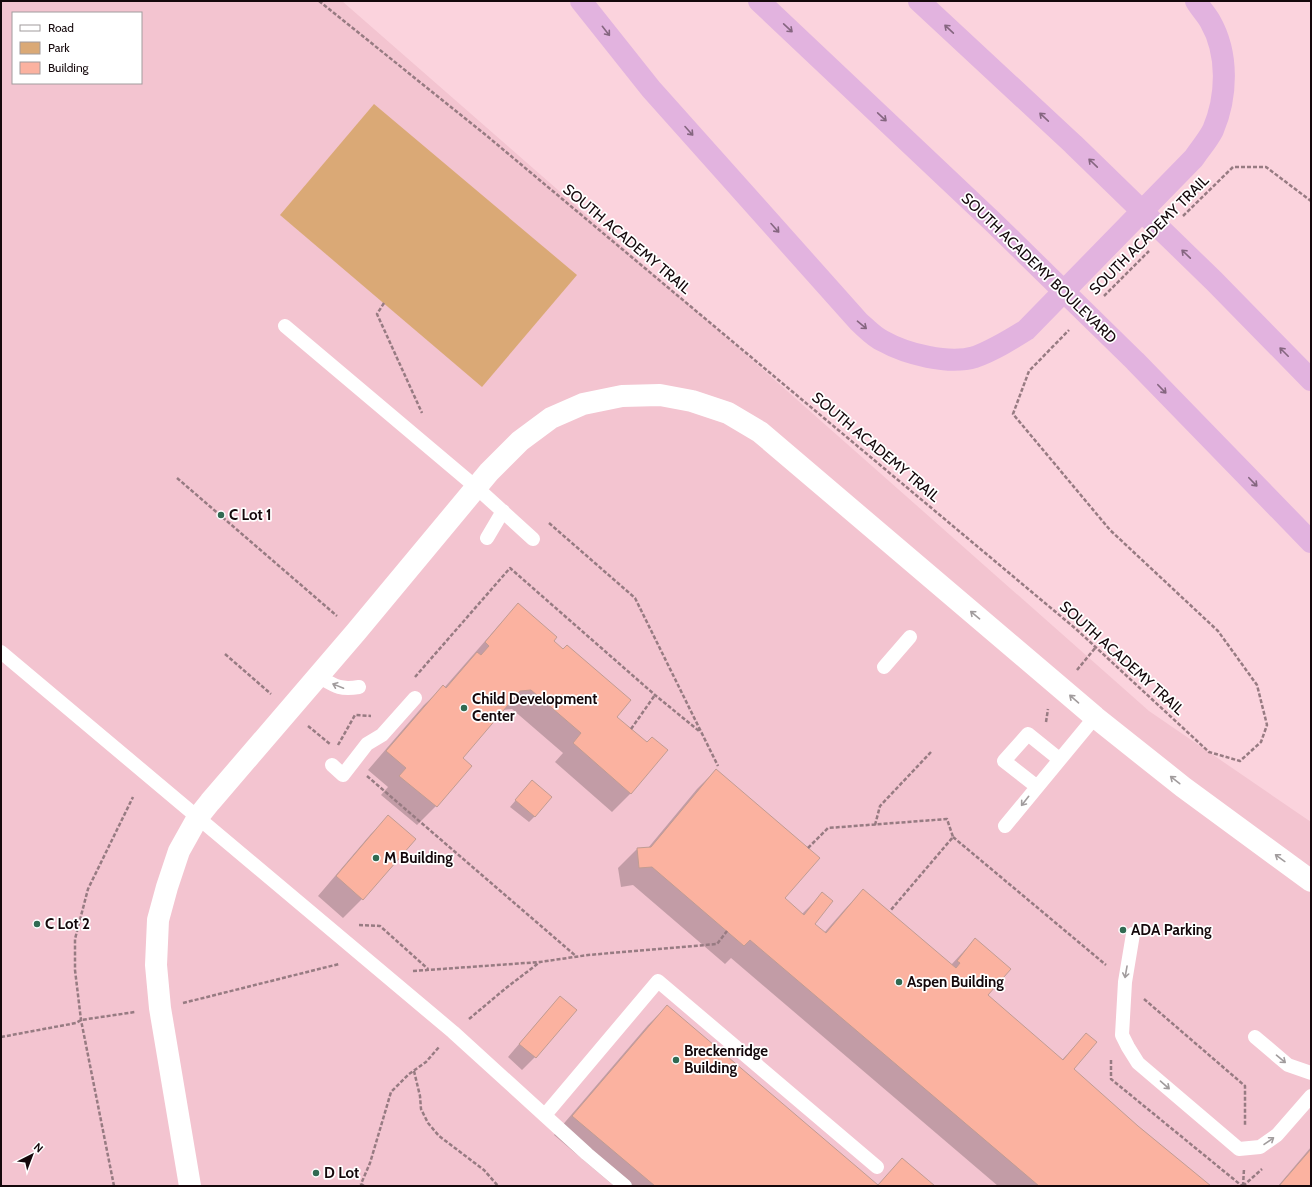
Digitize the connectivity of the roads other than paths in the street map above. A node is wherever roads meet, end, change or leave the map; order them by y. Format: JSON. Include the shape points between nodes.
{"nodes":[{"id":1,"x":582,"y":1,"type":"edge"},
{"id":2,"x":759,"y":1,"type":"edge"},
{"id":3,"x":919,"y":1,"type":"edge"},
{"id":4,"x":1196,"y":1,"type":"edge"},
{"id":5,"x":286,"y":326,"type":"dead end"},
{"id":6,"x":1311,"y":380,"type":"edge"},
{"id":7,"x":477,"y":488,"type":"junction"},
{"id":8,"x":503,"y":511,"type":"junction"},
{"id":9,"x":487,"y":538,"type":"dead end"},
{"id":10,"x":533,"y":539,"type":"dead end"},
{"id":11,"x":1311,"y":542,"type":"edge"},
{"id":12,"x":910,"y":637,"type":"dead end"},
{"id":13,"x":1,"y":652,"type":"edge"},
{"id":14,"x":884,"y":667,"type":"dead end"},
{"id":15,"x":318,"y":676,"type":"junction"},
{"id":16,"x":359,"y":687,"type":"dead end"},
{"id":17,"x":415,"y":698,"type":"dead end"},
{"id":18,"x":1095,"y":717,"type":"junction"},
{"id":19,"x":1059,"y":759,"type":"junction"},
{"id":20,"x":332,"y":765,"type":"dead end"},
{"id":21,"x":1036,"y":786,"type":"junction"},
{"id":22,"x":198,"y":817,"type":"junction"},
{"id":23,"x":1005,"y":826,"type":"dead end"},
{"id":24,"x":1311,"y":881,"type":"edge"},
{"id":25,"x":1133,"y":934,"type":"dead end"},
{"id":26,"x":1254,"y":1037,"type":"dead end"},
{"id":27,"x":1311,"y":1073,"type":"edge"},
{"id":28,"x":1311,"y":1096,"type":"edge"},
{"id":29,"x":545,"y":1115,"type":"junction"},
{"id":30,"x":877,"y":1166,"type":"dead end"},
{"id":31,"x":190,"y":1186,"type":"edge"},
{"id":32,"x":625,"y":1186,"type":"edge"}],
"edges":[{"from":1,"to":4,"type":"highway","one_way":true,"via":[[652,89],[858,322],[882,341],[909,353],[944,360],[973,357],[1002,346],[1026,330],[1194,158],[1212,131],[1222,102],[1224,74],[1220,44]]},
{"from":2,"to":11,"type":"highway","name":"SOUTH ACADEMY BOULEVARD","one_way":true,"via":[[993,222],[1135,361]]},
{"from":6,"to":3,"type":"highway","one_way":true,"via":[[1073,144]]},
{"from":5,"to":7,"type":"lane"},
{"from":7,"to":8,"type":"lane"},
{"from":7,"to":15,"type":"street"},
{"from":18,"to":7,"type":"street","one_way":true,"via":[[760,432],[728,413],[692,401],[660,396],[622,396],[583,404],[551,418],[520,441]]},
{"from":8,"to":9,"type":"lane"},
{"from":8,"to":10,"type":"lane"},
{"from":12,"to":14,"type":"lane"},
{"from":13,"to":22,"type":"lane"},
{"from":16,"to":15,"type":"lane","one_way":true,"via":[[339,688]]},
{"from":15,"to":22,"type":"street"},
{"from":17,"to":20,"type":"lane","via":[[382,735],[367,744],[343,775]]},
{"from":18,"to":19,"type":"lane"},
{"from":24,"to":18,"type":"street","one_way":true},
{"from":19,"to":21,"type":"lane"},
{"from":19,"to":21,"type":"lane","via":[[1028,734],[1004,761]]},
{"from":21,"to":23,"type":"lane","one_way":true},
{"from":22,"to":29,"type":"lane","via":[[453,1032]]},
{"from":22,"to":31,"type":"street","via":[[179,851],[167,887],[158,920],[156,965],[160,1008]]},
{"from":25,"to":28,"type":"lane","one_way":true,"via":[[1124,982],[1122,1034],[1138,1063],[1239,1149],[1260,1147],[1277,1134]]},
{"from":26,"to":27,"type":"lane","one_way":true,"via":[[1288,1065]]},
{"from":29,"to":30,"type":"lane","via":[[658,981]]},
{"from":29,"to":32,"type":"lane"}]}
